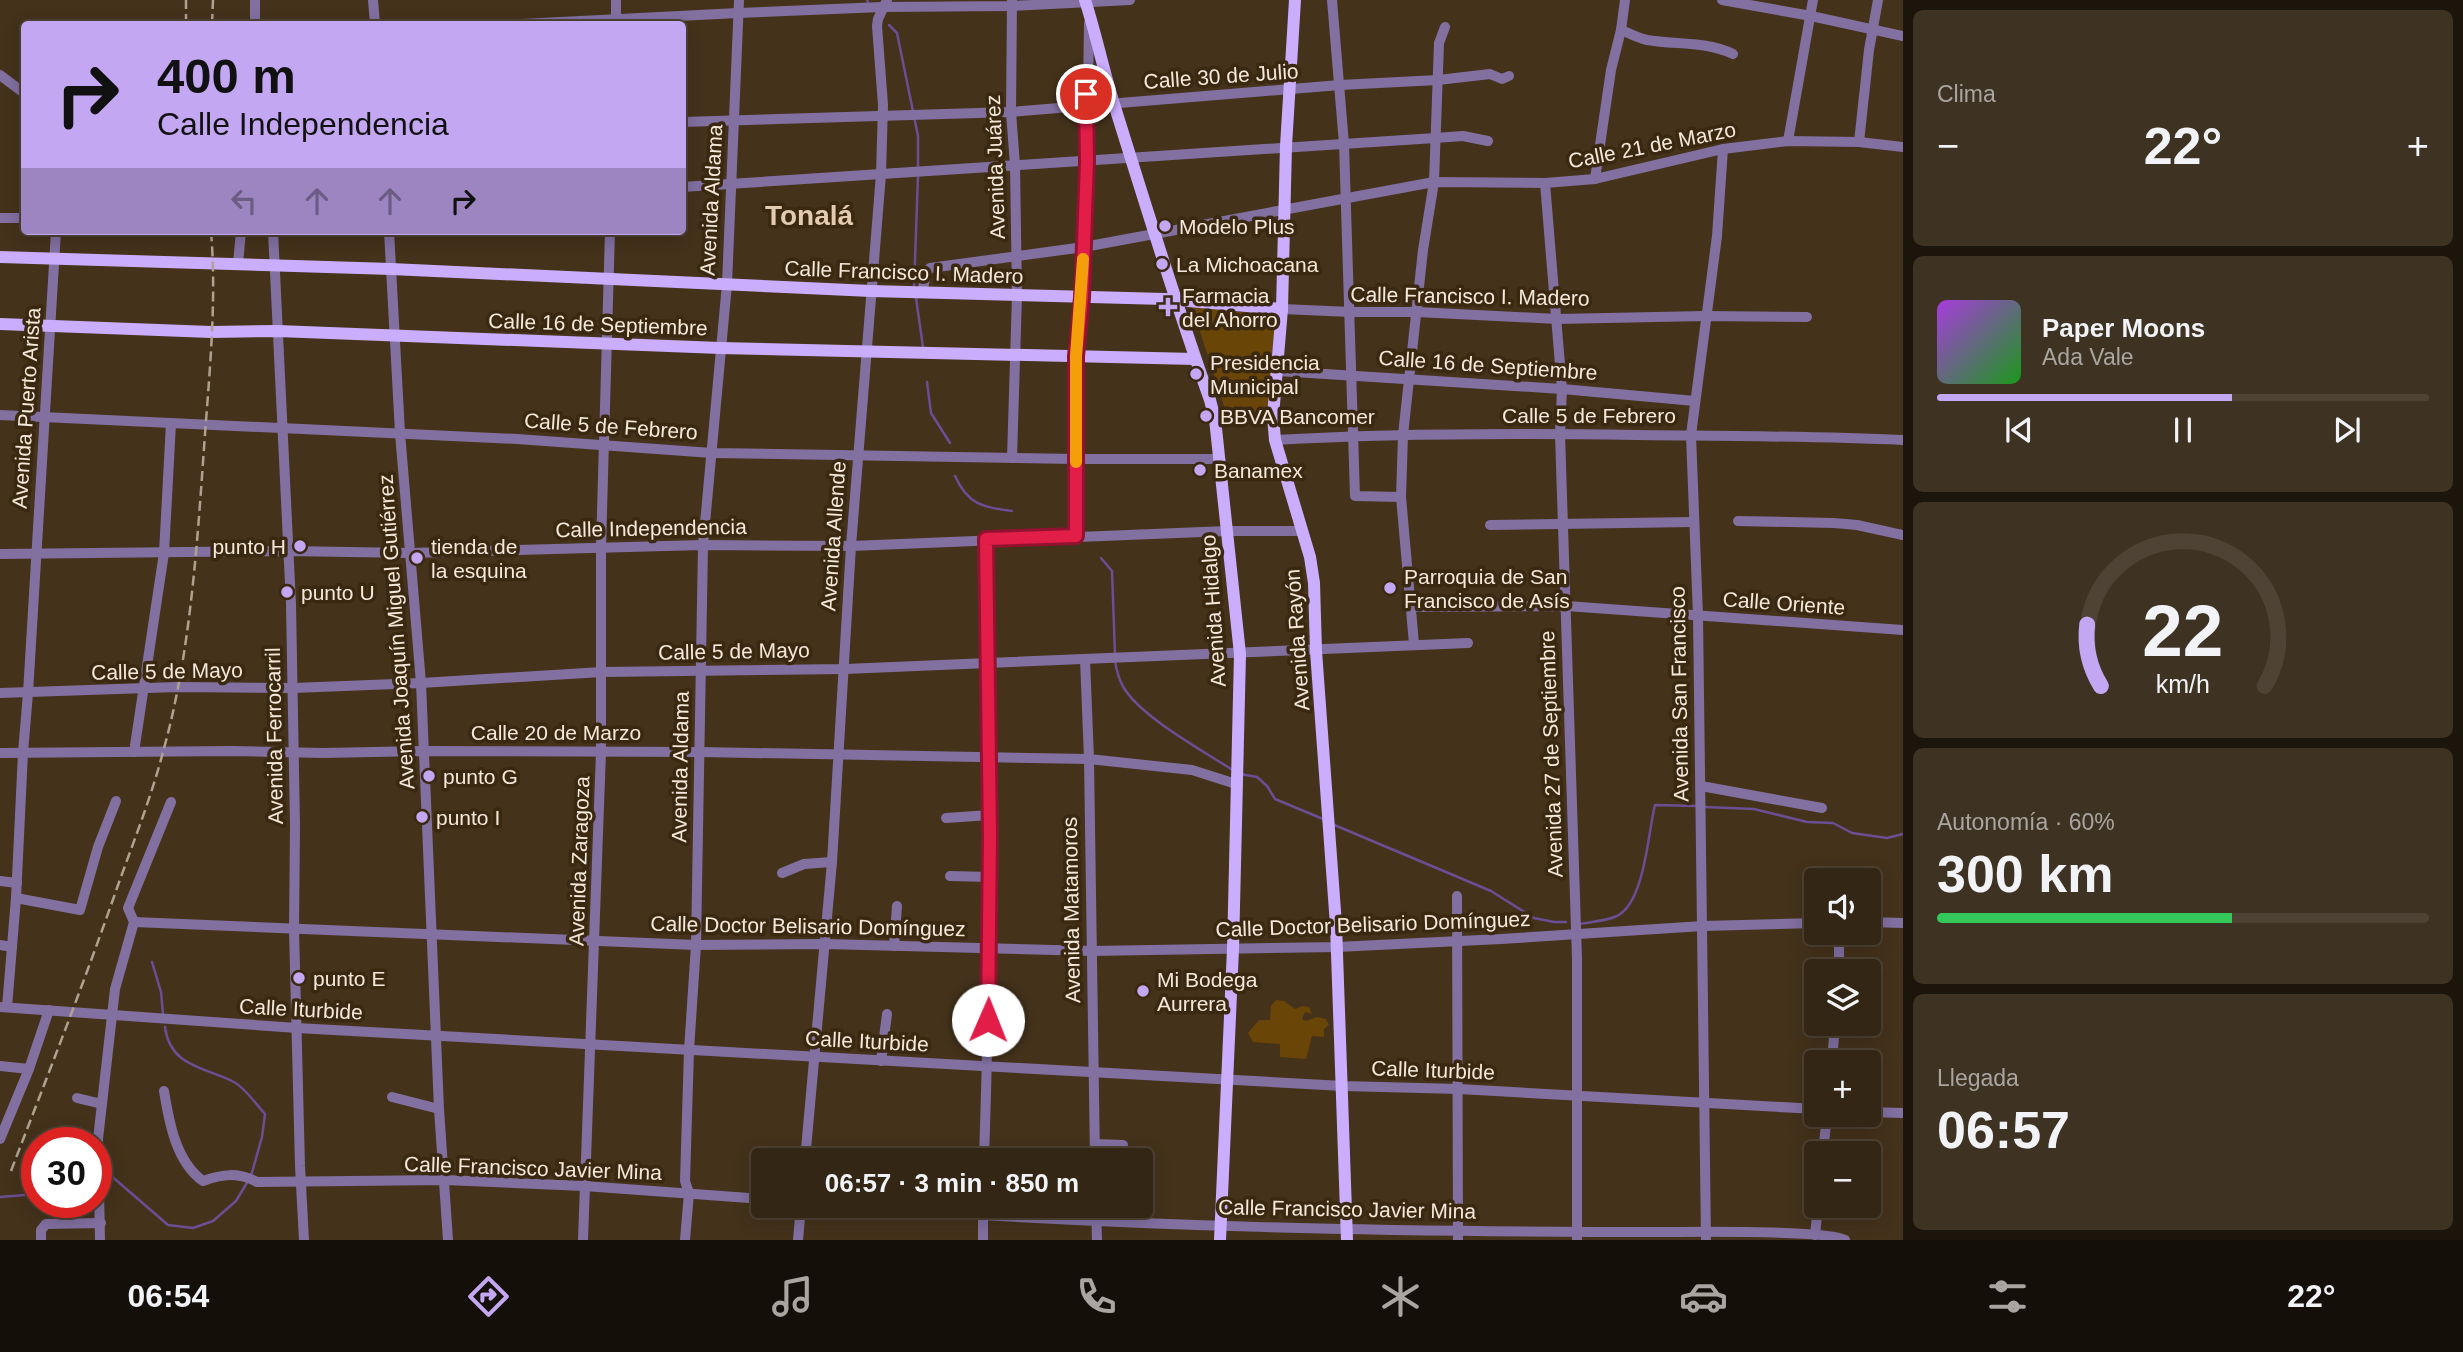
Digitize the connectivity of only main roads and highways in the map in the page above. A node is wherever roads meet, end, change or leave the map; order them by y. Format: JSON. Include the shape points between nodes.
{"nodes":[{"id":1,"x":1295,"y":0,"type":"edge"},
{"id":2,"x":1087,"y":5,"type":"edge"},
{"id":3,"x":0,"y":257,"type":"edge"},
{"id":4,"x":1176,"y":300,"type":"junction"},
{"id":5,"x":1282,"y":309,"type":"junction"},
{"id":6,"x":0,"y":324,"type":"edge"},
{"id":7,"x":1195,"y":359,"type":"junction"},
{"id":8,"x":1346,"y":1234,"type":"edge"},
{"id":9,"x":1220,"y":1240,"type":"edge"}],
"edges":[{"from":1,"to":5,"type":"main road","name":"Avenida Rayón"},
{"from":2,"to":4,"type":"main road","name":"Avenida Hidalgo"},
{"from":3,"to":4,"type":"main road","name":"Calle Francisco I. Madero"},
{"from":4,"to":5,"type":"main road","name":"Calle Francisco I. Madero"},
{"from":4,"to":7,"type":"main road","name":"Avenida Hidalgo"},
{"from":5,"to":8,"type":"main road","name":"Avenida Rayón","via":[[1273,416],[1275,440],[1314,583],[1337,947]]},
{"from":6,"to":7,"type":"main road","name":"Calle 16 de Septiembre"},
{"from":7,"to":9,"type":"main road","name":"Avenida Hidalgo","via":[[1215,419],[1240,653]]}]}
